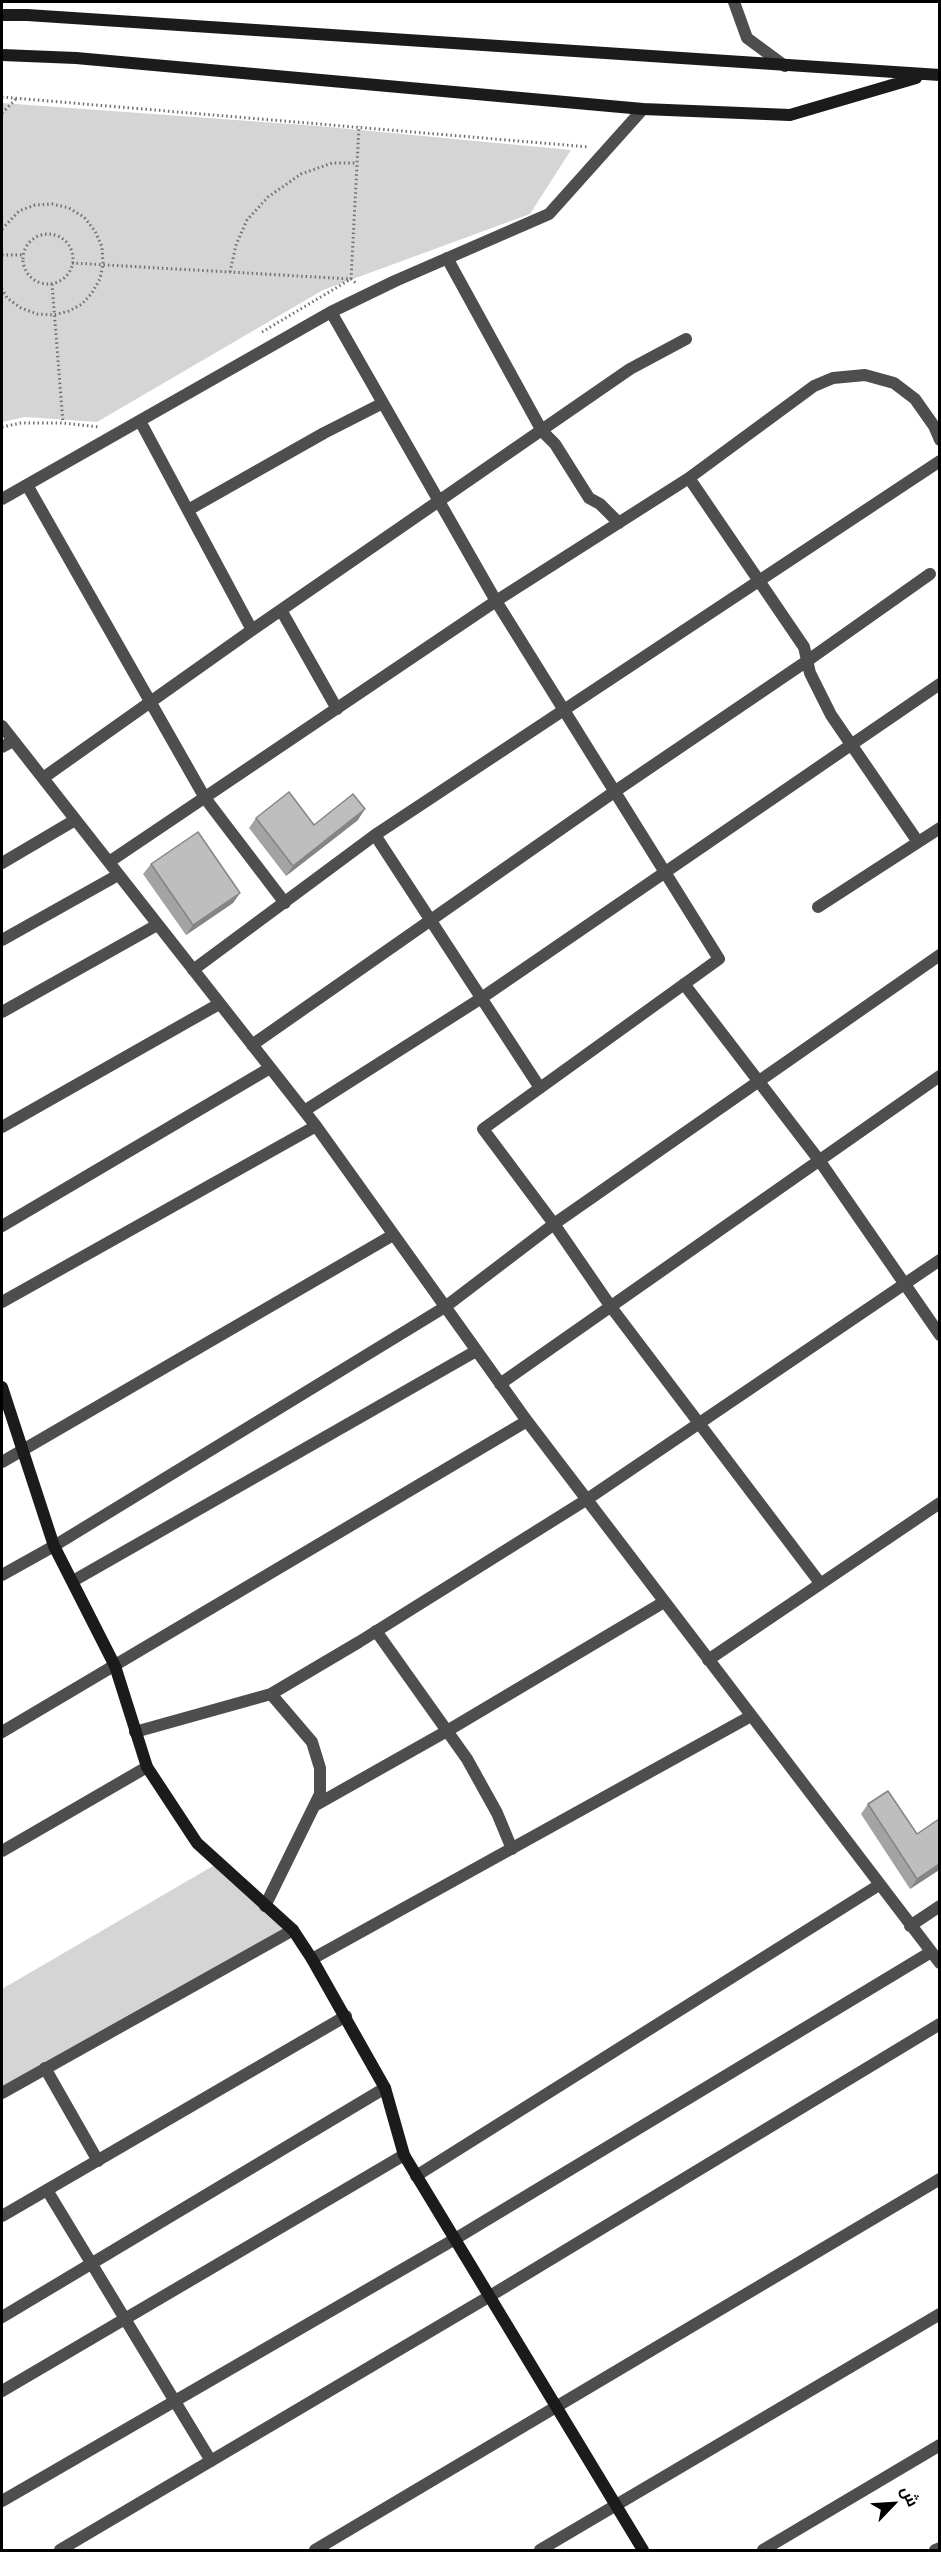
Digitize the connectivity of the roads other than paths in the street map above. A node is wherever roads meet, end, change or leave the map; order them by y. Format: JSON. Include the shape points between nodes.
{"nodes":[{"id":1,"x":734,"y":2,"type":"edge"},
{"id":2,"x":2,"y":15,"type":"edge"},
{"id":3,"x":2,"y":55,"type":"edge"},
{"id":4,"x":785,"y":66,"type":"junction"},
{"id":5,"x":925,"y":75,"type":"junction"},
{"id":6,"x":939,"y":75,"type":"edge"},
{"id":7,"x":643,"y":109,"type":"junction"},
{"id":8,"x":447,"y":258,"type":"junction"},
{"id":9,"x":330,"y":312,"type":"junction"},
{"id":10,"x":686,"y":339,"type":"dead end"},
{"id":11,"x":383,"y":403,"type":"junction"},
{"id":12,"x":140,"y":421,"type":"junction"},
{"id":13,"x":542,"y":431,"type":"junction"},
{"id":14,"x":939,"y":440,"type":"edge"},
{"id":15,"x":939,"y":461,"type":"edge"},
{"id":16,"x":689,"y":478,"type":"junction"},
{"id":17,"x":27,"y":485,"type":"junction"},
{"id":18,"x":2,"y":499,"type":"edge"},
{"id":19,"x":439,"y":501,"type":"junction"},
{"id":20,"x":188,"y":510,"type":"junction"},
{"id":21,"x":618,"y":523,"type":"junction"},
{"id":22,"x":930,"y":574,"type":"dead end"},
{"id":23,"x":761,"y":580,"type":"junction"},
{"id":24,"x":496,"y":601,"type":"junction"},
{"id":25,"x":281,"y":610,"type":"junction"},
{"id":26,"x":252,"y":630,"type":"junction"},
{"id":27,"x":807,"y":661,"type":"junction"},
{"id":28,"x":939,"y":684,"type":"edge"},
{"id":29,"x":150,"y":701,"type":"junction"},
{"id":30,"x":337,"y":709,"type":"junction"},
{"id":31,"x":564,"y":711,"type":"junction"},
{"id":32,"x":2,"y":726,"type":"edge"},
{"id":33,"x":13,"y":741,"type":"junction"},
{"id":34,"x":851,"y":744,"type":"junction"},
{"id":35,"x":2,"y":747,"type":"edge"},
{"id":36,"x":43,"y":778,"type":"junction"},
{"id":37,"x":614,"y":792,"type":"junction"},
{"id":38,"x":205,"y":798,"type":"junction"},
{"id":39,"x":75,"y":820,"type":"junction"},
{"id":40,"x":939,"y":828,"type":"edge"},
{"id":41,"x":375,"y":835,"type":"junction"},
{"id":42,"x":918,"y":842,"type":"junction"},
{"id":43,"x":109,"y":862,"type":"junction"},
{"id":44,"x":2,"y":863,"type":"edge"},
{"id":45,"x":665,"y":872,"type":"junction"},
{"id":46,"x":118,"y":874,"type":"junction"},
{"id":47,"x":285,"y":903,"type":"junction"},
{"id":48,"x":819,"y":907,"type":"dead end"},
{"id":49,"x":429,"y":920,"type":"junction"},
{"id":50,"x":157,"y":925,"type":"junction"},
{"id":51,"x":2,"y":940,"type":"edge"},
{"id":52,"x":939,"y":955,"type":"edge"},
{"id":53,"x":193,"y":970,"type":"junction"},
{"id":54,"x":684,"y":984,"type":"junction"},
{"id":55,"x":480,"y":999,"type":"junction"},
{"id":56,"x":219,"y":1004,"type":"junction"},
{"id":57,"x":2,"y":1012,"type":"edge"},
{"id":58,"x":252,"y":1045,"type":"junction"},
{"id":59,"x":270,"y":1068,"type":"junction"},
{"id":60,"x":939,"y":1076,"type":"edge"},
{"id":61,"x":759,"y":1082,"type":"junction"},
{"id":62,"x":540,"y":1088,"type":"junction"},
{"id":63,"x":304,"y":1111,"type":"junction"},
{"id":64,"x":316,"y":1126,"type":"junction"},
{"id":65,"x":2,"y":1127,"type":"edge"},
{"id":66,"x":819,"y":1160,"type":"junction"},
{"id":67,"x":554,"y":1224,"type":"junction"},
{"id":68,"x":2,"y":1226,"type":"edge"},
{"id":69,"x":393,"y":1235,"type":"junction"},
{"id":70,"x":939,"y":1260,"type":"edge"},
{"id":71,"x":905,"y":1284,"type":"junction"},
{"id":72,"x":2,"y":1302,"type":"edge"},
{"id":73,"x":445,"y":1307,"type":"junction"},
{"id":74,"x":611,"y":1307,"type":"junction"},
{"id":75,"x":939,"y":1335,"type":"edge"},
{"id":76,"x":476,"y":1351,"type":"junction"},
{"id":77,"x":500,"y":1384,"type":"junction"},
{"id":78,"x":2,"y":1387,"type":"edge"},
{"id":79,"x":527,"y":1421,"type":"junction"},
{"id":80,"x":700,"y":1424,"type":"junction"},
{"id":81,"x":21,"y":1451,"type":"junction"},
{"id":82,"x":2,"y":1462,"type":"edge"},
{"id":83,"x":586,"y":1500,"type":"junction"},
{"id":84,"x":939,"y":1503,"type":"edge"},
{"id":85,"x":54,"y":1546,"type":"junction"},
{"id":86,"x":2,"y":1575,"type":"edge"},
{"id":87,"x":73,"y":1581,"type":"junction"},
{"id":88,"x":820,"y":1583,"type":"junction"},
{"id":89,"x":664,"y":1602,"type":"junction"},
{"id":90,"x":376,"y":1631,"type":"junction"},
{"id":91,"x":708,"y":1660,"type":"junction"},
{"id":92,"x":115,"y":1666,"type":"junction"},
{"id":93,"x":271,"y":1694,"type":"junction"},
{"id":94,"x":751,"y":1716,"type":"junction"},
{"id":95,"x":447,"y":1731,"type":"junction"},
{"id":96,"x":2,"y":1732,"type":"edge"},
{"id":97,"x":135,"y":1732,"type":"junction"},
{"id":98,"x":147,"y":1767,"type":"junction"},
{"id":99,"x":314,"y":1806,"type":"junction"},
{"id":100,"x":512,"y":1850,"type":"junction"},
{"id":101,"x":2,"y":1851,"type":"edge"},
{"id":102,"x":879,"y":1885,"type":"junction"},
{"id":103,"x":264,"y":1906,"type":"junction"},
{"id":104,"x":939,"y":1906,"type":"edge"},
{"id":105,"x":910,"y":1926,"type":"junction"},
{"id":106,"x":292,"y":1930,"type":"junction"},
{"id":107,"x":931,"y":1952,"type":"junction"},
{"id":108,"x":312,"y":1959,"type":"junction"},
{"id":109,"x":939,"y":1963,"type":"edge"},
{"id":110,"x":346,"y":2016,"type":"junction"},
{"id":111,"x":939,"y":2024,"type":"edge"},
{"id":112,"x":45,"y":2068,"type":"junction"},
{"id":113,"x":385,"y":2088,"type":"junction"},
{"id":114,"x":2,"y":2093,"type":"edge"},
{"id":115,"x":404,"y":2155,"type":"junction"},
{"id":116,"x":98,"y":2161,"type":"junction"},
{"id":117,"x":416,"y":2176,"type":"junction"},
{"id":118,"x":939,"y":2179,"type":"edge"},
{"id":119,"x":47,"y":2190,"type":"junction"},
{"id":120,"x":2,"y":2216,"type":"edge"},
{"id":121,"x":455,"y":2239,"type":"junction"},
{"id":122,"x":91,"y":2263,"type":"junction"},
{"id":123,"x":490,"y":2296,"type":"junction"},
{"id":124,"x":939,"y":2314,"type":"edge"},
{"id":125,"x":2,"y":2317,"type":"edge"},
{"id":126,"x":125,"y":2319,"type":"junction"},
{"id":127,"x":2,"y":2391,"type":"edge"},
{"id":128,"x":176,"y":2402,"type":"junction"},
{"id":129,"x":556,"y":2406,"type":"junction"},
{"id":130,"x":939,"y":2445,"type":"edge"},
{"id":131,"x":212,"y":2461,"type":"junction"},
{"id":132,"x":2,"y":2501,"type":"edge"},
{"id":133,"x":616,"y":2506,"type":"junction"},
{"id":134,"x":939,"y":2548,"type":"edge"},
{"id":135,"x":60,"y":2550,"type":"edge"},
{"id":136,"x":315,"y":2550,"type":"edge"},
{"id":137,"x":540,"y":2550,"type":"edge"},
{"id":138,"x":643,"y":2550,"type":"edge"},
{"id":139,"x":763,"y":2550,"type":"edge"},
{"id":140,"x":935,"y":2550,"type":"edge"}],
"edges":[{"from":1,"to":4,"type":"street","via":[[747,38]]},
{"from":2,"to":4,"type":"main road"},
{"from":3,"to":7,"type":"main road","via":[[76,58]]},
{"from":4,"to":5,"type":"main road"},
{"from":5,"to":6,"type":"main road"},
{"from":5,"to":7,"type":"main road","via":[[790,115]]},
{"from":7,"to":8,"type":"street","via":[[549,214]]},
{"from":8,"to":9,"type":"street"},
{"from":8,"to":13,"type":"street"},
{"from":9,"to":11,"type":"street"},
{"from":9,"to":12,"type":"street"},
{"from":10,"to":13,"type":"street","via":[[630,369]]},
{"from":11,"to":19,"type":"street"},
{"from":11,"to":20,"type":"street"},
{"from":12,"to":17,"type":"street"},
{"from":12,"to":20,"type":"street"},
{"from":13,"to":19,"type":"street"},
{"from":13,"to":21,"type":"street","via":[[555,444],[589,498]]},
{"from":14,"to":16,"type":"street","via":[[915,399],[894,383],[865,375],[833,378],[814,386]]},
{"from":15,"to":23,"type":"street"},
{"from":16,"to":21,"type":"street"},
{"from":16,"to":23,"type":"street"},
{"from":17,"to":18,"type":"street"},
{"from":17,"to":29,"type":"street"},
{"from":19,"to":24,"type":"street"},
{"from":19,"to":25,"type":"street"},
{"from":20,"to":26,"type":"street"},
{"from":21,"to":24,"type":"street"},
{"from":22,"to":27,"type":"street"},
{"from":23,"to":27,"type":"street","via":[[804,647]]},
{"from":23,"to":31,"type":"street"},
{"from":24,"to":30,"type":"street"},
{"from":24,"to":31,"type":"street"},
{"from":25,"to":26,"type":"street"},
{"from":25,"to":30,"type":"street"},
{"from":26,"to":29,"type":"street"},
{"from":27,"to":34,"type":"street","via":[[831,715]]},
{"from":27,"to":37,"type":"street"},
{"from":28,"to":34,"type":"street"},
{"from":29,"to":36,"type":"street"},
{"from":29,"to":38,"type":"street"},
{"from":30,"to":38,"type":"street"},
{"from":31,"to":37,"type":"street"},
{"from":31,"to":41,"type":"street"},
{"from":32,"to":33,"type":"street"},
{"from":33,"to":35,"type":"street"},
{"from":33,"to":36,"type":"street"},
{"from":34,"to":42,"type":"street"},
{"from":34,"to":45,"type":"street"},
{"from":36,"to":39,"type":"street"},
{"from":37,"to":45,"type":"street"},
{"from":37,"to":49,"type":"street"},
{"from":38,"to":43,"type":"street"},
{"from":38,"to":47,"type":"street"},
{"from":39,"to":43,"type":"street"},
{"from":39,"to":44,"type":"street"},
{"from":40,"to":42,"type":"street"},
{"from":41,"to":47,"type":"street"},
{"from":41,"to":49,"type":"street"},
{"from":42,"to":48,"type":"street"},
{"from":43,"to":46,"type":"street"},
{"from":45,"to":54,"type":"street","via":[[719,959]]},
{"from":45,"to":55,"type":"street"},
{"from":46,"to":50,"type":"street"},
{"from":46,"to":51,"type":"street"},
{"from":47,"to":53,"type":"street"},
{"from":49,"to":55,"type":"street"},
{"from":49,"to":58,"type":"street"},
{"from":50,"to":53,"type":"street"},
{"from":50,"to":57,"type":"street"},
{"from":52,"to":61,"type":"street"},
{"from":53,"to":56,"type":"street"},
{"from":54,"to":61,"type":"street"},
{"from":54,"to":62,"type":"street"},
{"from":55,"to":62,"type":"street"},
{"from":55,"to":63,"type":"street"},
{"from":56,"to":58,"type":"street"},
{"from":56,"to":65,"type":"street"},
{"from":58,"to":59,"type":"street"},
{"from":59,"to":63,"type":"street"},
{"from":59,"to":68,"type":"street"},
{"from":60,"to":66,"type":"street"},
{"from":61,"to":66,"type":"street"},
{"from":61,"to":67,"type":"street"},
{"from":62,"to":67,"type":"street","via":[[483,1129]]},
{"from":63,"to":64,"type":"street"},
{"from":64,"to":69,"type":"street"},
{"from":64,"to":72,"type":"street"},
{"from":66,"to":71,"type":"street"},
{"from":66,"to":74,"type":"street"},
{"from":67,"to":73,"type":"street"},
{"from":67,"to":74,"type":"street"},
{"from":69,"to":73,"type":"street"},
{"from":69,"to":81,"type":"street"},
{"from":70,"to":71,"type":"street"},
{"from":71,"to":75,"type":"street"},
{"from":71,"to":80,"type":"street"},
{"from":73,"to":76,"type":"street"},
{"from":73,"to":85,"type":"street"},
{"from":74,"to":77,"type":"street"},
{"from":74,"to":80,"type":"street"},
{"from":76,"to":77,"type":"street"},
{"from":76,"to":87,"type":"street"},
{"from":77,"to":79,"type":"street"},
{"from":78,"to":81,"type":"main road"},
{"from":79,"to":83,"type":"street"},
{"from":79,"to":92,"type":"street"},
{"from":80,"to":83,"type":"street"},
{"from":80,"to":88,"type":"street"},
{"from":81,"to":82,"type":"street"},
{"from":81,"to":85,"type":"main road"},
{"from":83,"to":89,"type":"street"},
{"from":83,"to":90,"type":"street"},
{"from":84,"to":88,"type":"street"},
{"from":85,"to":86,"type":"street"},
{"from":85,"to":87,"type":"main road"},
{"from":87,"to":92,"type":"main road"},
{"from":88,"to":91,"type":"street"},
{"from":89,"to":91,"type":"street"},
{"from":89,"to":95,"type":"street"},
{"from":90,"to":93,"type":"street"},
{"from":90,"to":95,"type":"street"},
{"from":91,"to":94,"type":"street"},
{"from":92,"to":96,"type":"street"},
{"from":92,"to":97,"type":"main road"},
{"from":93,"to":97,"type":"street"},
{"from":93,"to":99,"type":"street","via":[[312,1742],[320,1768],[320,1794]]},
{"from":94,"to":100,"type":"street"},
{"from":94,"to":102,"type":"street"},
{"from":95,"to":99,"type":"street"},
{"from":95,"to":100,"type":"street","via":[[497,1813]]},
{"from":97,"to":98,"type":"main road"},
{"from":98,"to":101,"type":"street"},
{"from":98,"to":103,"type":"main road","via":[[197,1843]]},
{"from":99,"to":103,"type":"street"},
{"from":100,"to":108,"type":"street"},
{"from":102,"to":105,"type":"street"},
{"from":102,"to":117,"type":"street"},
{"from":103,"to":106,"type":"main road"},
{"from":104,"to":105,"type":"street"},
{"from":105,"to":107,"type":"street"},
{"from":106,"to":108,"type":"main road"},
{"from":106,"to":112,"type":"street"},
{"from":107,"to":109,"type":"street"},
{"from":107,"to":121,"type":"street"},
{"from":108,"to":110,"type":"main road"},
{"from":110,"to":113,"type":"main road"},
{"from":110,"to":116,"type":"street"},
{"from":111,"to":123,"type":"street"},
{"from":112,"to":114,"type":"street"},
{"from":112,"to":116,"type":"street"},
{"from":113,"to":115,"type":"main road"},
{"from":113,"to":122,"type":"street"},
{"from":115,"to":117,"type":"main road"},
{"from":115,"to":126,"type":"street"},
{"from":116,"to":119,"type":"street"},
{"from":117,"to":121,"type":"main road"},
{"from":118,"to":129,"type":"street"},
{"from":119,"to":120,"type":"street"},
{"from":119,"to":122,"type":"street"},
{"from":121,"to":123,"type":"main road"},
{"from":121,"to":128,"type":"street"},
{"from":122,"to":125,"type":"street"},
{"from":122,"to":126,"type":"street"},
{"from":123,"to":129,"type":"main road"},
{"from":123,"to":131,"type":"street"},
{"from":124,"to":133,"type":"street"},
{"from":126,"to":127,"type":"street"},
{"from":126,"to":128,"type":"street"},
{"from":128,"to":131,"type":"street"},
{"from":128,"to":132,"type":"street"},
{"from":129,"to":133,"type":"main road"},
{"from":129,"to":136,"type":"street"},
{"from":130,"to":139,"type":"street"},
{"from":131,"to":135,"type":"street"},
{"from":133,"to":137,"type":"street"},
{"from":133,"to":138,"type":"main road"},
{"from":134,"to":140,"type":"street"}]}
